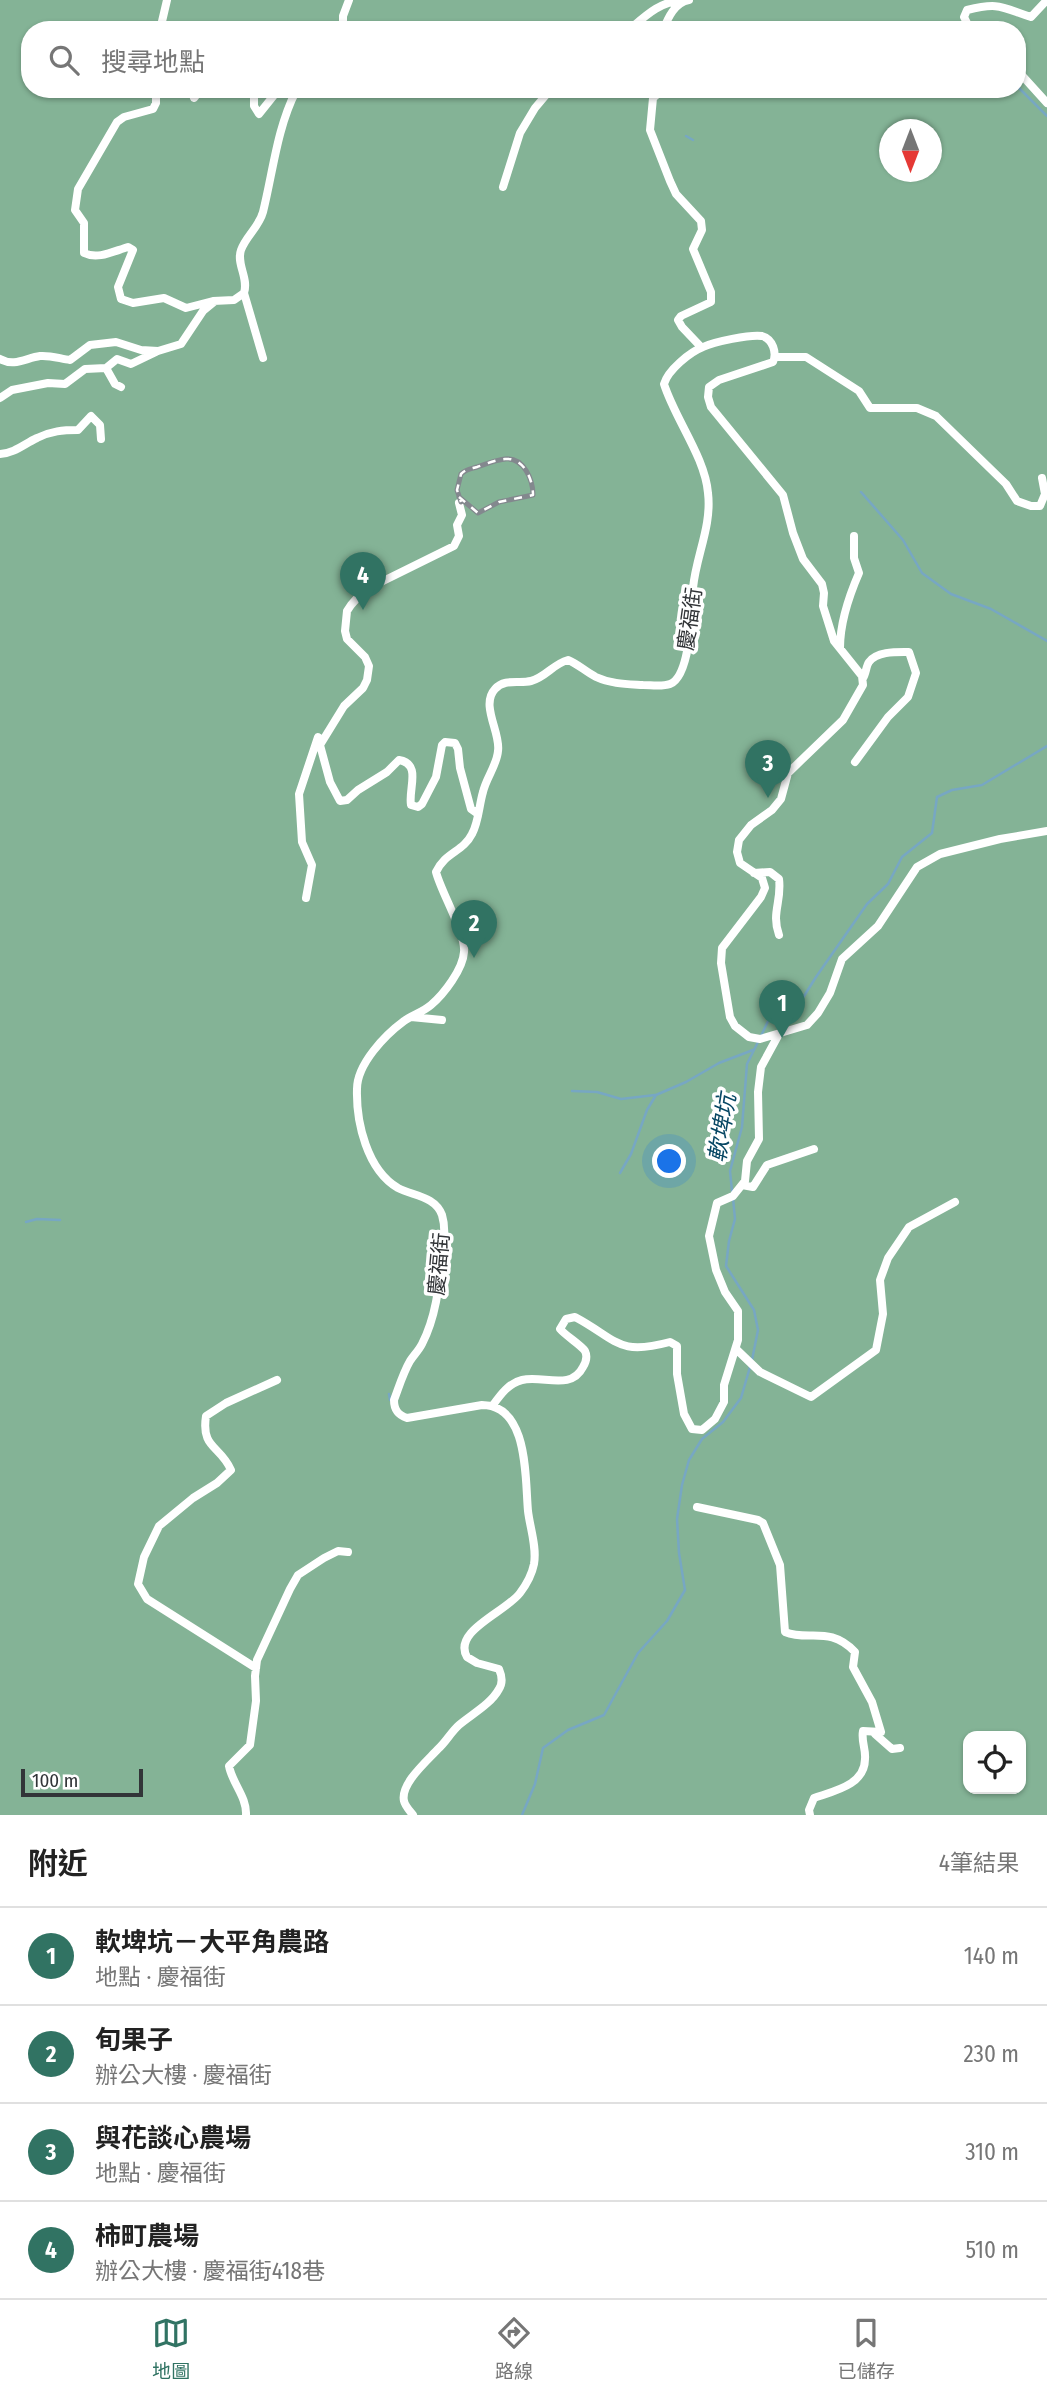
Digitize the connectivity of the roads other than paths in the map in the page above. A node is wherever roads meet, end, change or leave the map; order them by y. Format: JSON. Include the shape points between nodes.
{"nodes":[{"id":1,"x":167,"y":0,"type":"edge"},
{"id":2,"x":349,"y":0,"type":"edge"},
{"id":3,"x":1047,"y":0,"type":"edge"},
{"id":4,"x":686,"y":1,"type":"edge"},
{"id":5,"x":162,"y":21,"type":"edge"},
{"id":6,"x":343,"y":21,"type":"edge"},
{"id":7,"x":638,"y":21,"type":"edge"},
{"id":8,"x":667,"y":21,"type":"edge"},
{"id":9,"x":966,"y":21,"type":"edge"},
{"id":10,"x":1026,"y":80,"type":"edge"},
{"id":11,"x":155,"y":98,"type":"edge"},
{"id":12,"x":254,"y":98,"type":"edge"},
{"id":13,"x":271,"y":98,"type":"edge"},
{"id":14,"x":295,"y":98,"type":"edge"},
{"id":15,"x":543,"y":98,"type":"edge"},
{"id":16,"x":653,"y":98,"type":"edge"},
{"id":17,"x":1047,"y":103,"type":"edge"},
{"id":18,"x":503,"y":187,"type":"dead end"},
{"id":19,"x":244,"y":293,"type":"junction"},
{"id":20,"x":214,"y":302,"type":"junction"},
{"id":21,"x":701,"y":347,"type":"junction"},
{"id":22,"x":158,"y":351,"type":"junction"},
{"id":23,"x":776,"y":357,"type":"junction"},
{"id":24,"x":263,"y":358,"type":"dead end"},
{"id":25,"x":0,"y":359,"type":"edge"},
{"id":26,"x":106,"y":368,"type":"junction"},
{"id":27,"x":121,"y":387,"type":"dead end"},
{"id":28,"x":0,"y":398,"type":"edge"},
{"id":29,"x":101,"y":439,"type":"dead end"},
{"id":30,"x":0,"y":454,"type":"edge"},
{"id":31,"x":1042,"y":478,"type":"dead end"},
{"id":32,"x":459,"y":503,"type":"dead end"},
{"id":33,"x":854,"y":536,"type":"dead end"},
{"id":34,"x":840,"y":648,"type":"junction"},
{"id":35,"x":863,"y":678,"type":"junction"},
{"id":36,"x":326,"y":733,"type":"junction"},
{"id":37,"x":855,"y":762,"type":"dead end"},
{"id":38,"x":478,"y":814,"type":"junction"},
{"id":39,"x":1047,"y":831,"type":"edge"},
{"id":40,"x":754,"y":873,"type":"junction"},
{"id":41,"x":306,"y":898,"type":"dead end"},
{"id":42,"x":779,"y":935,"type":"dead end"},
{"id":43,"x":410,"y":1017,"type":"junction"},
{"id":44,"x":442,"y":1020,"type":"dead end"},
{"id":45,"x":779,"y":1034,"type":"junction"},
{"id":46,"x":814,"y":1149,"type":"dead end"},
{"id":47,"x":744,"y":1183,"type":"junction"},
{"id":48,"x":955,"y":1202,"type":"dead end"},
{"id":49,"x":736,"y":1349,"type":"junction"},
{"id":50,"x":276,"y":1380,"type":"dead end"},
{"id":51,"x":493,"y":1405,"type":"junction"},
{"id":52,"x":696,"y":1507,"type":"dead end"},
{"id":53,"x":348,"y":1552,"type":"dead end"},
{"id":54,"x":256,"y":1668,"type":"junction"},
{"id":55,"x":875,"y":1734,"type":"junction"},
{"id":56,"x":900,"y":1748,"type":"dead end"},
{"id":57,"x":246,"y":1815,"type":"edge"},
{"id":58,"x":413,"y":1815,"type":"edge"},
{"id":59,"x":810,"y":1815,"type":"edge"}],
"edges":[{"from":1,"to":5,"type":"street"},
{"from":2,"to":6,"type":"street"},
{"from":3,"to":9,"type":"street","via":[[1031,17],[989,5],[967,10]]},
{"from":4,"to":7,"type":"street","via":[[673,0]]},
{"from":4,"to":8,"type":"street"},
{"from":10,"to":17,"type":"street"},
{"from":11,"to":20,"type":"street","via":[[153,109],[117,122],[78,189],[75,210],[84,223],[84,253],[133,250],[118,287],[121,299],[133,303],[164,298],[186,308]]},
{"from":12,"to":13,"type":"street","via":[[258,114]]},
{"from":14,"to":19,"type":"street","via":[[281,131],[262,214],[241,250]]},
{"from":15,"to":18,"type":"street","via":[[520,133]]},
{"from":16,"to":21,"type":"street","via":[[650,130],[676,194],[701,221],[693,249],[711,302],[678,320]]},
{"from":19,"to":20,"type":"street","via":[[234,300]]},
{"from":19,"to":24,"type":"street"},
{"from":20,"to":22,"type":"street","via":[[181,344]]},
{"from":21,"to":23,"type":"street","name":"慶福街","via":[[762,336],[773,345]]},
{"from":21,"to":38,"type":"street","name":"慶福街","via":[[673,369],[664,384],[698,458],[708,493],[693,624],[677,678],[671,684],[620,684],[596,677],[568,660],[545,676],[496,688],[491,714],[499,740],[498,755]]},
{"from":22,"to":25,"type":"street","via":[[116,342],[90,345],[70,360],[43,355],[17,362]]},
{"from":22,"to":26,"type":"street","via":[[131,364],[117,359]]},
{"from":23,"to":31,"type":"street","via":[[806,357],[859,391],[870,408],[917,408],[936,416],[1006,484],[1017,501],[1040,506],[1045,494]]},
{"from":23,"to":34,"type":"street","via":[[768,365],[719,380],[709,387],[708,397],[711,407],[783,495],[803,558],[822,584],[828,627]]},
{"from":26,"to":27,"type":"street","via":[[114,384]]},
{"from":26,"to":28,"type":"street","via":[[85,369],[65,384],[12,390]]},
{"from":29,"to":30,"type":"street","via":[[100,425],[91,416],[78,430],[60,429],[14,452]]},
{"from":32,"to":36,"type":"street","via":[[462,515],[454,546],[375,585],[347,611],[347,639],[365,657],[367,680]]},
{"from":33,"to":34,"type":"street","via":[[859,573],[840,633]]},
{"from":34,"to":35,"type":"street"},
{"from":35,"to":37,"type":"street","via":[[869,662],[895,652],[909,652],[916,673],[908,697]]},
{"from":35,"to":40,"type":"street","via":[[843,720],[788,773],[781,799],[739,840],[740,863]]},
{"from":36,"to":38,"type":"street","via":[[320,745],[340,801],[399,760],[408,764],[414,778],[411,805],[418,807],[436,777],[442,745],[449,742],[458,749],[471,809]]},
{"from":36,"to":41,"type":"street","via":[[319,735],[299,794],[302,842],[313,865]]},
{"from":38,"to":43,"type":"street","name":"慶福街","via":[[472,834],[441,860],[436,872],[464,947],[460,965],[439,998]]},
{"from":39,"to":45,"type":"street","via":[[940,854],[917,867],[878,926],[842,959],[818,1013],[807,1025]]},
{"from":40,"to":42,"type":"street","via":[[770,872],[779,879],[781,893],[774,922]]},
{"from":40,"to":45,"type":"street","via":[[765,888],[722,948],[721,963],[735,1026],[749,1037]]},
{"from":43,"to":44,"type":"street"},
{"from":43,"to":51,"type":"street","name":"慶福街","via":[[372,1054],[356,1086],[362,1135],[371,1157],[397,1187],[434,1203],[445,1234],[438,1298],[394,1406],[399,1415],[415,1418]]},
{"from":45,"to":47,"type":"street","via":[[761,1067],[759,1139],[747,1161]]},
{"from":46,"to":47,"type":"street","via":[[767,1165],[753,1187]]},
{"from":47,"to":49,"type":"street","via":[[733,1196],[717,1203],[709,1237],[716,1270],[738,1311]]},
{"from":48,"to":49,"type":"street","via":[[909,1227],[888,1258],[880,1280],[883,1314],[876,1349],[811,1397],[760,1372]]},
{"from":49,"to":51,"type":"street","via":[[724,1385],[724,1402],[702,1430],[692,1429],[684,1414],[677,1346],[670,1342],[640,1349],[621,1346],[575,1317],[566,1319],[561,1329],[584,1350],[587,1359],[574,1379],[520,1381]]},
{"from":50,"to":54,"type":"street","via":[[206,1416],[209,1445],[231,1470],[159,1526],[144,1557],[138,1584],[148,1599]]},
{"from":51,"to":58,"type":"street","via":[[509,1416],[526,1461],[534,1564],[510,1605],[466,1638],[467,1657],[499,1669],[501,1687],[416,1771],[404,1800]]},
{"from":52,"to":55,"type":"street","via":[[763,1523],[780,1565],[785,1632],[829,1636],[855,1652],[853,1667],[872,1702],[881,1732]]},
{"from":53,"to":54,"type":"street","via":[[338,1551],[299,1576],[269,1631]]},
{"from":54,"to":57,"type":"street","via":[[250,1745],[229,1766]]},
{"from":55,"to":56,"type":"street","via":[[892,1749]]},
{"from":55,"to":59,"type":"street","via":[[863,1731],[863,1772],[850,1785],[814,1798]]}]}
